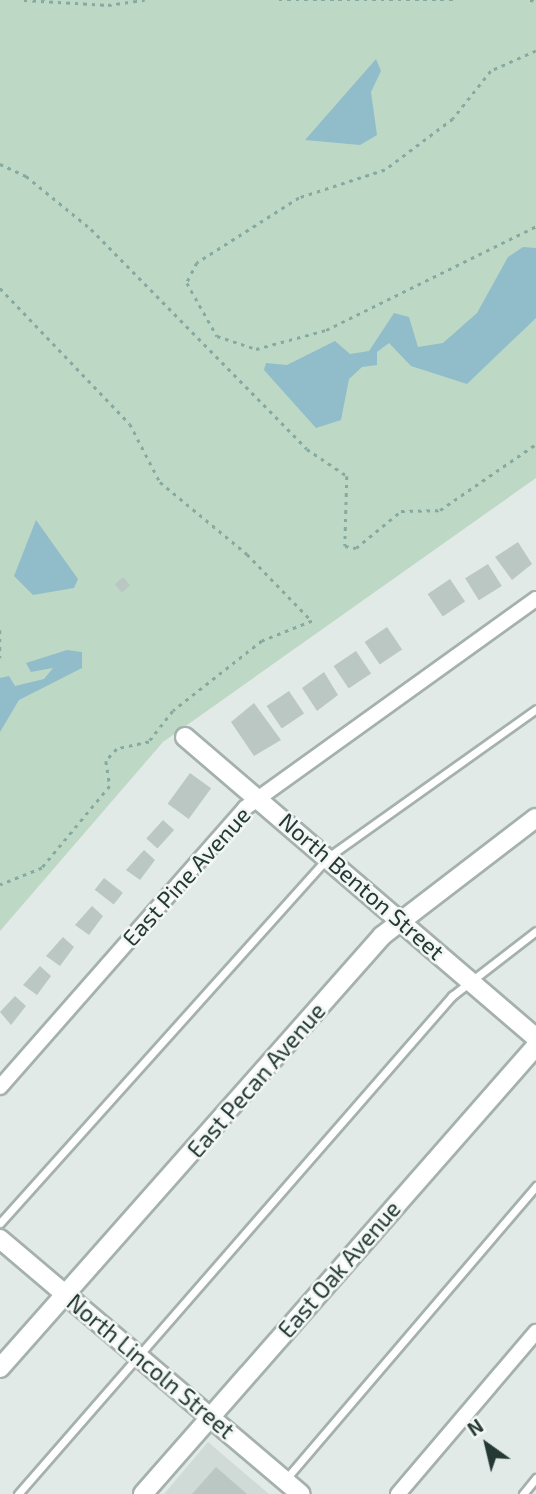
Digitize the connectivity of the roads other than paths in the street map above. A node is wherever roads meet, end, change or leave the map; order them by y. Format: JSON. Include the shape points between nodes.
{"nodes":[{"id":1,"x":536,"y":599,"type":"edge"},
{"id":2,"x":536,"y":709,"type":"edge"},
{"id":3,"x":186,"y":737,"type":"dead end"},
{"id":4,"x":258,"y":798,"type":"junction"},
{"id":5,"x":536,"y":818,"type":"edge"},
{"id":6,"x":328,"y":857,"type":"junction"},
{"id":7,"x":400,"y":920,"type":"junction"},
{"id":8,"x":536,"y":931,"type":"edge"},
{"id":9,"x":470,"y":980,"type":"junction"},
{"id":10,"x":536,"y":1038,"type":"edge"},
{"id":11,"x":536,"y":1045,"type":"edge"},
{"id":12,"x":0,"y":1087,"type":"edge"},
{"id":13,"x":536,"y":1186,"type":"edge"},
{"id":14,"x":0,"y":1223,"type":"edge"},
{"id":15,"x":0,"y":1239,"type":"edge"},
{"id":16,"x":65,"y":1292,"type":"junction"},
{"id":17,"x":536,"y":1332,"type":"edge"},
{"id":18,"x":137,"y":1354,"type":"junction"},
{"id":19,"x":0,"y":1368,"type":"edge"},
{"id":20,"x":211,"y":1417,"type":"junction"},
{"id":21,"x":536,"y":1479,"type":"edge"},
{"id":22,"x":284,"y":1480,"type":"junction"},
{"id":23,"x":18,"y":1494,"type":"edge"},
{"id":24,"x":143,"y":1494,"type":"edge"},
{"id":25,"x":301,"y":1494,"type":"edge"},
{"id":26,"x":398,"y":1494,"type":"edge"},
{"id":27,"x":523,"y":1494,"type":"edge"}],
"edges":[{"from":1,"to":4,"type":"street","name":"East Pine Avenue"},
{"from":2,"to":6,"type":"lane"},
{"from":3,"to":4,"type":"street","name":"North Benton Street"},
{"from":4,"to":6,"type":"street","name":"North Benton Street"},
{"from":4,"to":12,"type":"street","name":"East Pine Avenue","via":[[208,846]]},
{"from":5,"to":7,"type":"street","name":"East Pecan Avenue"},
{"from":6,"to":7,"type":"street","name":"North Benton Street"},
{"from":6,"to":14,"type":"lane","via":[[196,1012]]},
{"from":7,"to":9,"type":"street","name":"North Benton Street"},
{"from":7,"to":16,"type":"street","name":"East Pecan Avenue"},
{"from":8,"to":9,"type":"lane"},
{"from":9,"to":10,"type":"street","name":"North Benton Street"},
{"from":9,"to":18,"type":"lane"},
{"from":11,"to":20,"type":"street","name":"East Oak Avenue"},
{"from":13,"to":22,"type":"lane"},
{"from":15,"to":16,"type":"street","name":"North Lincoln Street"},
{"from":16,"to":18,"type":"street","name":"North Lincoln Street"},
{"from":16,"to":19,"type":"street","name":"East Pecan Avenue"},
{"from":17,"to":26,"type":"street"},
{"from":18,"to":20,"type":"street","name":"North Lincoln Street"},
{"from":18,"to":23,"type":"lane"},
{"from":20,"to":22,"type":"street","name":"North Lincoln Street"},
{"from":20,"to":24,"type":"street","name":"East Oak Avenue"},
{"from":21,"to":27,"type":"lane"},
{"from":22,"to":25,"type":"street","name":"North Lincoln Street"}]}
